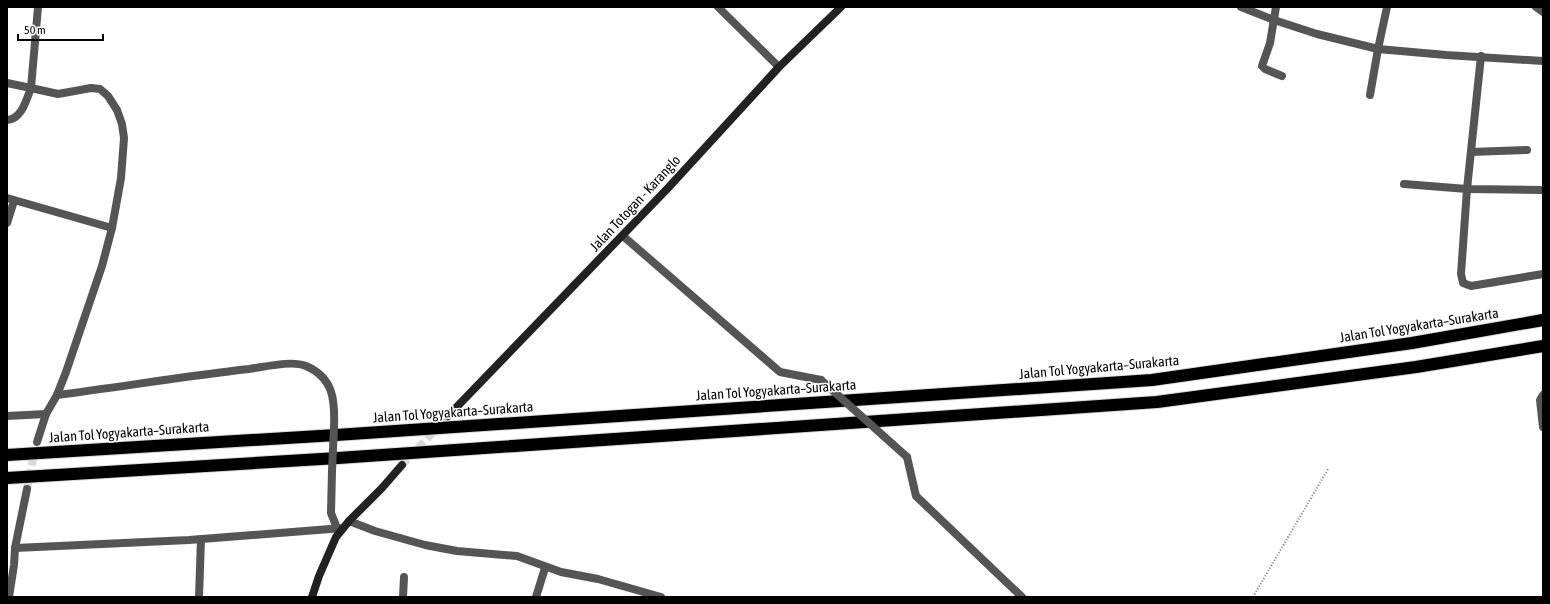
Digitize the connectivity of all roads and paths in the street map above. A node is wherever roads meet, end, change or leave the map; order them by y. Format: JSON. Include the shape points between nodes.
{"nodes":[{"id":1,"x":38,"y":7,"type":"edge"},
{"id":2,"x":718,"y":7,"type":"edge"},
{"id":3,"x":840,"y":7,"type":"edge"},
{"id":4,"x":1241,"y":7,"type":"edge"},
{"id":5,"x":1276,"y":7,"type":"edge"},
{"id":6,"x":1386,"y":7,"type":"edge"},
{"id":7,"x":1536,"y":7,"type":"edge"},
{"id":8,"x":1543,"y":12,"type":"edge"},
{"id":9,"x":1274,"y":20,"type":"junction"},
{"id":10,"x":1378,"y":49,"type":"junction"},
{"id":11,"x":1481,"y":56,"type":"junction"},
{"id":12,"x":1543,"y":61,"type":"edge"},
{"id":13,"x":779,"y":67,"type":"junction"},
{"id":14,"x":1282,"y":76,"type":"dead end"},
{"id":15,"x":7,"y":83,"type":"edge"},
{"id":16,"x":31,"y":88,"type":"junction"},
{"id":17,"x":1370,"y":96,"type":"dead end"},
{"id":18,"x":7,"y":120,"type":"edge"},
{"id":19,"x":1528,"y":150,"type":"dead end"},
{"id":20,"x":1471,"y":152,"type":"junction"},
{"id":21,"x":1404,"y":184,"type":"dead end"},
{"id":22,"x":1467,"y":189,"type":"junction"},
{"id":23,"x":1543,"y":190,"type":"edge"},
{"id":24,"x":11,"y":199,"type":"edge"},
{"id":25,"x":7,"y":223,"type":"edge"},
{"id":26,"x":112,"y":228,"type":"junction"},
{"id":27,"x":623,"y":236,"type":"junction"},
{"id":28,"x":1543,"y":274,"type":"edge"},
{"id":29,"x":1543,"y":320,"type":"edge"},
{"id":30,"x":1543,"y":346,"type":"edge"},
{"id":31,"x":57,"y":395,"type":"junction"},
{"id":32,"x":1543,"y":395,"type":"edge"},
{"id":33,"x":46,"y":414,"type":"junction"},
{"id":34,"x":7,"y":416,"type":"edge"},
{"id":35,"x":448,"y":416,"type":"tunnel mouth"},
{"id":36,"x":1543,"y":427,"type":"edge"},
{"id":37,"x":37,"y":442,"type":"tunnel mouth"},
{"id":38,"x":7,"y":455,"type":"edge"},
{"id":39,"x":402,"y":465,"type":"tunnel mouth"},
{"id":40,"x":1328,"y":469,"type":"dead end"},
{"id":41,"x":7,"y":478,"type":"edge"},
{"id":42,"x":27,"y":489,"type":"tunnel mouth"},
{"id":43,"x":349,"y":521,"type":"junction"},
{"id":44,"x":340,"y":528,"type":"junction"},
{"id":45,"x":201,"y":539,"type":"junction"},
{"id":46,"x":15,"y":548,"type":"junction"},
{"id":47,"x":545,"y":568,"type":"junction"},
{"id":48,"x":404,"y":577,"type":"dead end"},
{"id":49,"x":9,"y":597,"type":"edge"},
{"id":50,"x":199,"y":597,"type":"edge"},
{"id":51,"x":312,"y":597,"type":"edge"},
{"id":52,"x":403,"y":597,"type":"edge"},
{"id":53,"x":536,"y":597,"type":"edge"},
{"id":54,"x":661,"y":597,"type":"edge"},
{"id":55,"x":1022,"y":597,"type":"edge"},
{"id":56,"x":1253,"y":597,"type":"edge"}],
"edges":[{"from":1,"to":16,"type":"street"},
{"from":2,"to":13,"type":"street"},
{"from":3,"to":13,"type":"main road","name":"Jalan Totogan - Karanglo"},
{"from":4,"to":9,"type":"street"},
{"from":5,"to":9,"type":"street"},
{"from":6,"to":10,"type":"street"},
{"from":7,"to":8,"type":"street"},
{"from":9,"to":10,"type":"street"},
{"from":9,"to":14,"type":"street","via":[[1262,66]]},
{"from":10,"to":11,"type":"street"},
{"from":10,"to":17,"type":"street"},
{"from":11,"to":12,"type":"street"},
{"from":11,"to":20,"type":"street"},
{"from":13,"to":27,"type":"main road","name":"Jalan Totogan - Karanglo"},
{"from":15,"to":16,"type":"street"},
{"from":16,"to":18,"type":"street","via":[[21,113],[16,118]]},
{"from":16,"to":26,"type":"street","via":[[58,94],[96,88],[108,96],[117,110],[124,138],[121,178]]},
{"from":19,"to":20,"type":"street"},
{"from":20,"to":22,"type":"street"},
{"from":21,"to":22,"type":"street"},
{"from":22,"to":23,"type":"street"},
{"from":22,"to":28,"type":"street","via":[[1461,274],[1463,283],[1471,286]]},
{"from":24,"to":25,"type":"street"},
{"from":24,"to":26,"type":"street"},
{"from":26,"to":31,"type":"street","via":[[92,299]]},
{"from":27,"to":35,"type":"main road","name":"Jalan Totogan - Karanglo"},
{"from":27,"to":55,"type":"street","bridge":true,"via":[[780,372],[821,380],[907,457],[916,496]]},
{"from":29,"to":38,"type":"highway","name":"Jalan Tol Yogyakarta–Surakarta","via":[[1412,343],[1152,380]]},
{"from":30,"to":41,"type":"highway","via":[[1416,367],[1157,402],[346,458]]},
{"from":31,"to":33,"type":"street"},
{"from":31,"to":44,"type":"street","bridge":true,"via":[[202,374],[299,364],[314,370],[323,377],[332,391],[334,427],[331,513]]},
{"from":32,"to":36,"type":"street","via":[[1540,400]]},
{"from":33,"to":34,"type":"street"},
{"from":33,"to":37,"type":"street"},
{"from":39,"to":43,"type":"main road"},
{"from":40,"to":56,"type":"path"},
{"from":42,"to":46,"type":"street"},
{"from":43,"to":44,"type":"main road"},
{"from":43,"to":47,"type":"street","via":[[425,545],[457,551],[517,556]]},
{"from":44,"to":45,"type":"street"},
{"from":44,"to":51,"type":"main road"},
{"from":45,"to":46,"type":"street"},
{"from":45,"to":50,"type":"street"},
{"from":46,"to":49,"type":"street"},
{"from":47,"to":53,"type":"street"},
{"from":47,"to":54,"type":"street"},
{"from":48,"to":52,"type":"street"}]}
